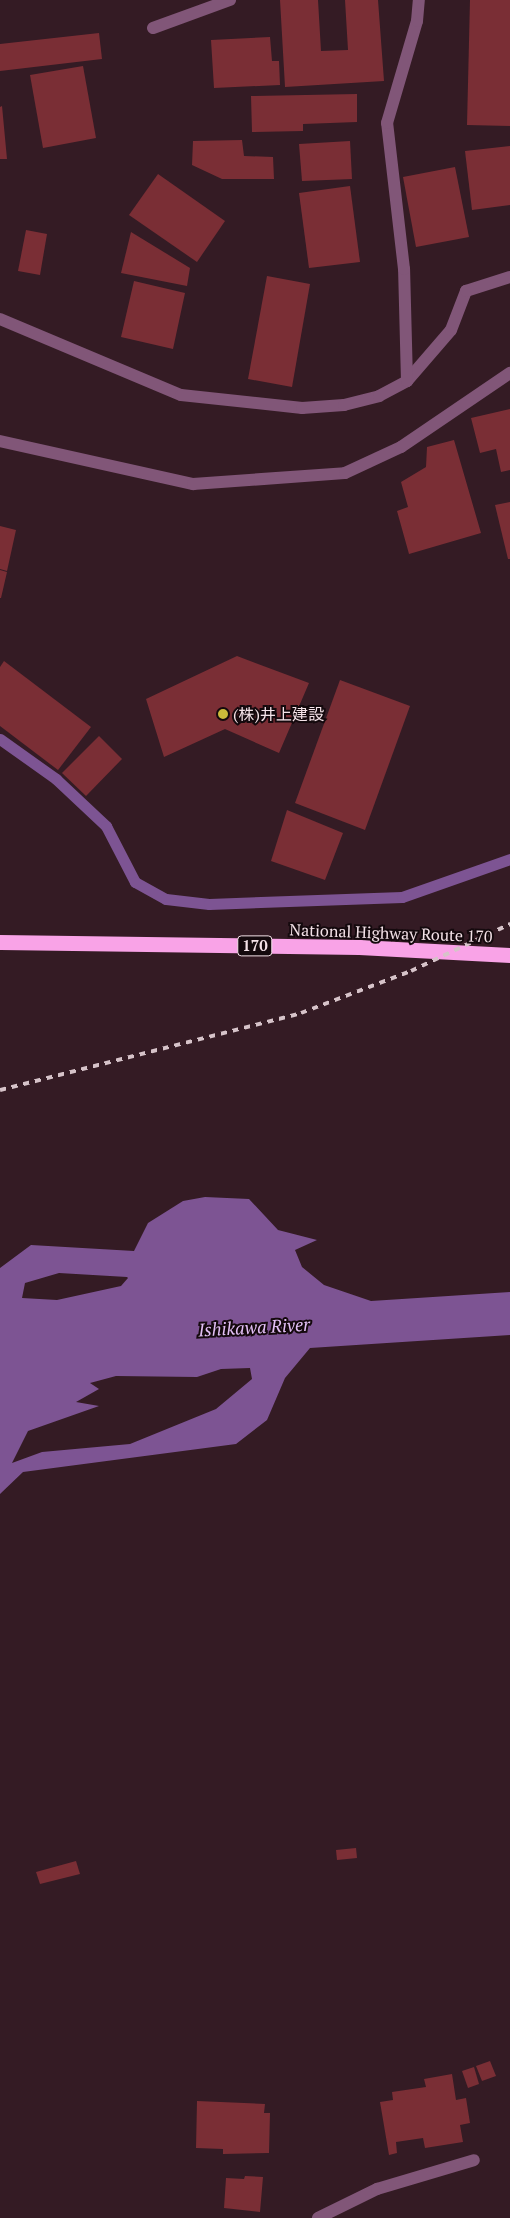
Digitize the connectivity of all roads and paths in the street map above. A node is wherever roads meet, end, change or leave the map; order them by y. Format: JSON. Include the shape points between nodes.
{"nodes":[{"id":1,"x":230,"y":0,"type":"edge"},
{"id":2,"x":419,"y":0,"type":"edge"},
{"id":3,"x":153,"y":28,"type":"dead end"},
{"id":4,"x":510,"y":277,"type":"edge"},
{"id":5,"x":0,"y":319,"type":"edge"},
{"id":6,"x":510,"y":373,"type":"edge"},
{"id":7,"x":406,"y":381,"type":"junction"},
{"id":8,"x":0,"y":440,"type":"edge"},
{"id":9,"x":0,"y":942,"type":"edge"},
{"id":10,"x":510,"y":955,"type":"edge"},
{"id":11,"x":474,"y":2160,"type":"dead end"},
{"id":12,"x":318,"y":2218,"type":"edge"}],
"edges":[{"from":1,"to":3,"type":"street"},
{"from":2,"to":7,"type":"street","via":[[417,21],[387,124],[404,269]]},
{"from":4,"to":7,"type":"street","via":[[466,291],[451,330]]},
{"from":5,"to":7,"type":"street","via":[[181,395],[302,408],[379,396]]},
{"from":6,"to":8,"type":"street","via":[[401,447],[345,473],[193,484]]},
{"from":9,"to":10,"type":"highway","name":"National Highway Route 170","number":"170","via":[[359,947]]},
{"from":11,"to":12,"type":"street","via":[[378,2189]]}]}
